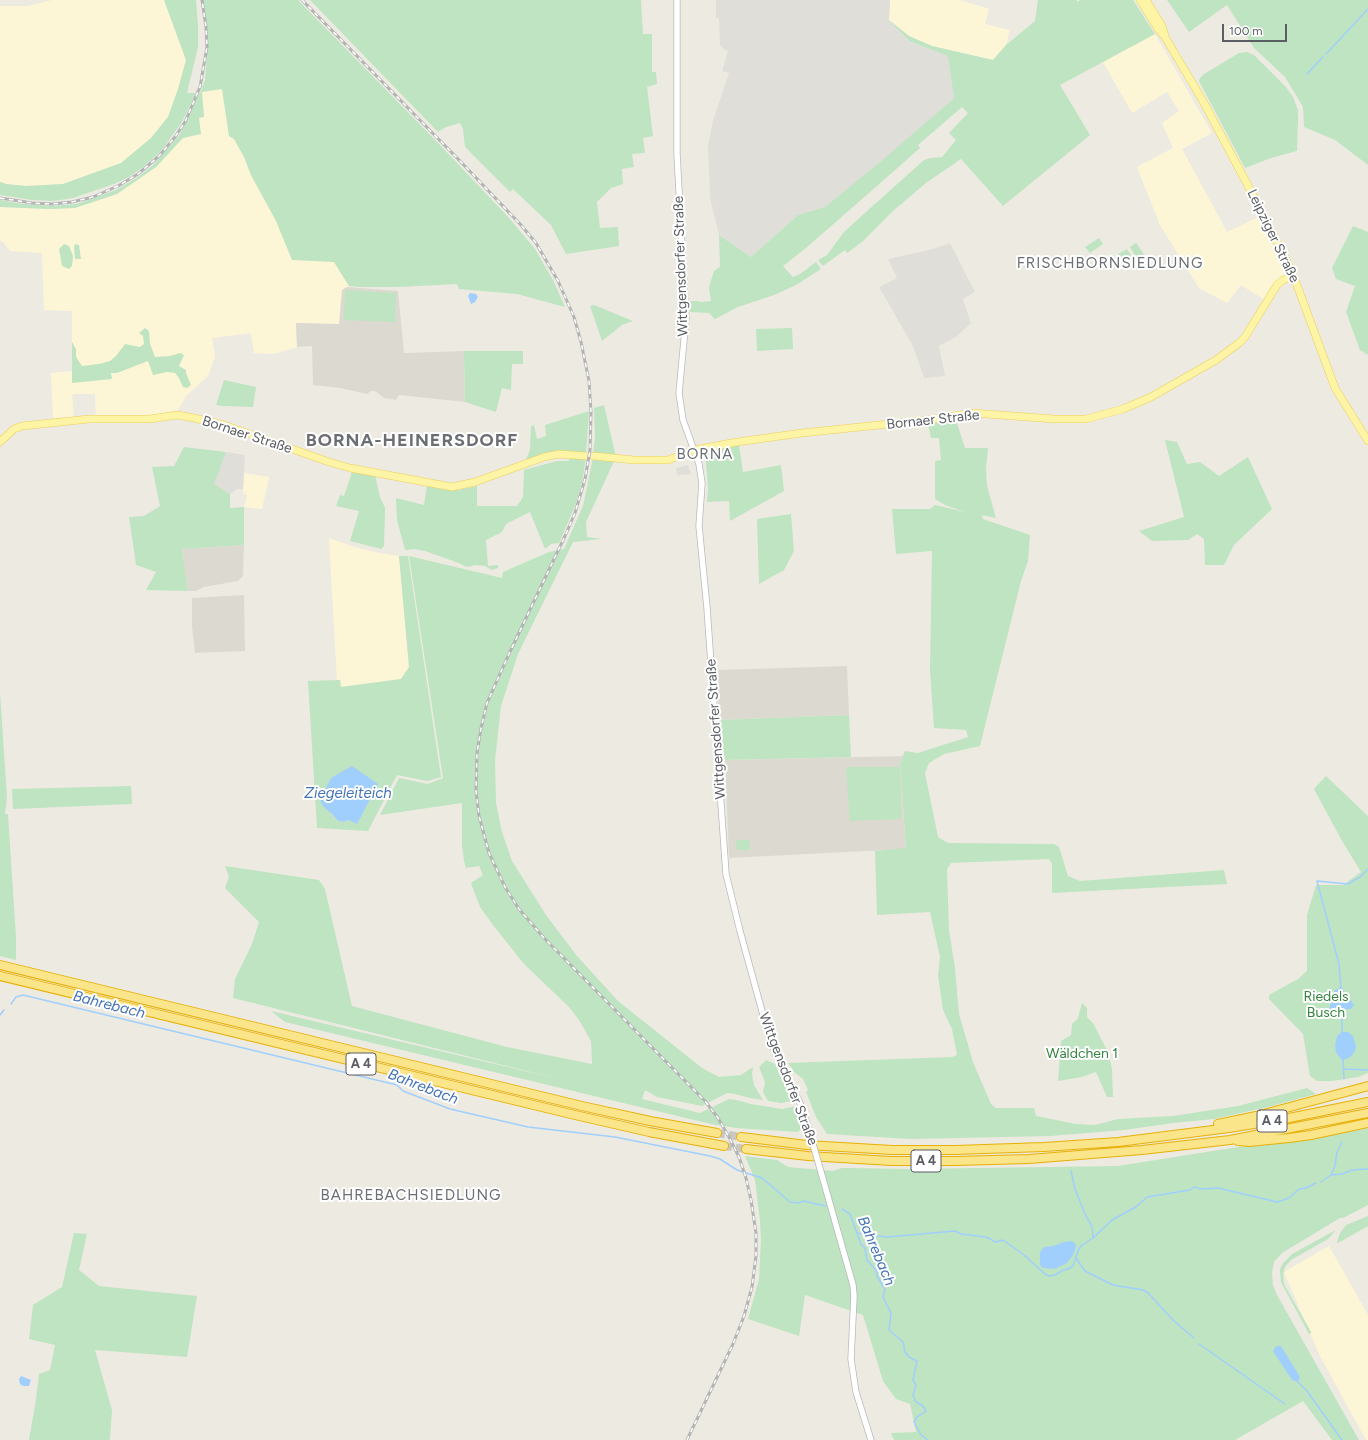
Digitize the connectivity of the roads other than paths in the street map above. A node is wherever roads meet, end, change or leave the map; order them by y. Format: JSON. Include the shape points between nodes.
{"nodes":[{"id":1,"x":677,"y":0,"type":"edge"},
{"id":2,"x":1140,"y":0,"type":"edge"},
{"id":3,"x":1146,"y":0,"type":"edge"},
{"id":4,"x":1155,"y":19,"type":"junction"},
{"id":5,"x":1293,"y":276,"type":"junction"},
{"id":6,"x":1368,"y":441,"type":"edge"},
{"id":7,"x":0,"y":442,"type":"edge"},
{"id":8,"x":694,"y":450,"type":"junction"},
{"id":9,"x":586,"y":456,"type":"dead end"},
{"id":10,"x":594,"y":456,"type":"dead end"},
{"id":11,"x":0,"y":965,"type":"edge"},
{"id":12,"x":0,"y":976,"type":"edge"},
{"id":13,"x":1368,"y":1086,"type":"edge"},
{"id":14,"x":1368,"y":1102,"type":"edge"},
{"id":15,"x":1368,"y":1113,"type":"edge"},
{"id":16,"x":1368,"y":1123,"type":"edge"},
{"id":17,"x":717,"y":1133,"type":"tunnel mouth"},
{"id":18,"x":1175,"y":1136,"type":"junction"},
{"id":19,"x":741,"y":1137,"type":"tunnel mouth"},
{"id":20,"x":1230,"y":1140,"type":"junction"},
{"id":21,"x":724,"y":1146,"type":"tunnel mouth"},
{"id":22,"x":746,"y":1149,"type":"tunnel mouth"},
{"id":23,"x":871,"y":1440,"type":"edge"}],
"edges":[{"from":1,"to":8,"type":"street","name":"Wittgensdorfer Straße","via":[[677,154],[686,318],[679,393],[683,420]]},
{"from":2,"to":4,"type":"main road","name":"Leipziger Straße"},
{"from":3,"to":4,"type":"main road","name":"Leipziger Straße"},
{"from":4,"to":5,"type":"main road","name":"Leipziger Straße","via":[[1208,109]]},
{"from":5,"to":6,"type":"main road","name":"Leipziger Straße","via":[[1335,388]]},
{"from":5,"to":8,"type":"main road","name":"Bornaer Straße","via":[[1277,285],[1256,321],[1239,343],[1179,382],[1123,409],[1075,420],[973,413],[802,433]]},
{"from":7,"to":9,"type":"main road","name":"Bornaer Straße","via":[[14,429],[22,426],[89,419],[150,419],[177,416],[224,425],[350,468],[452,487],[475,482],[544,457],[559,454]]},
{"from":8,"to":10,"type":"main road","name":"Bornaer Straße","via":[[672,460],[661,461]]},
{"from":8,"to":23,"type":"street","name":"Wittgensdorfer Straße","bridge":true,"via":[[702,483],[698,526],[726,874],[768,1033],[800,1103],[854,1285],[851,1359],[856,1392]]},
{"from":11,"to":17,"type":"highway","number":"A 4","via":[[582,1106]]},
{"from":12,"to":21,"type":"highway","number":"A 4","via":[[575,1115]]},
{"from":13,"to":18,"type":"highway","via":[[1227,1123],[1188,1129]]},
{"from":14,"to":18,"type":"highway","number":"A 4","via":[[1284,1119]]},
{"from":15,"to":20,"type":"highway","number":"A 4"},
{"from":16,"to":20,"type":"highway","via":[[1276,1140]]},
{"from":18,"to":19,"type":"highway","number":"A 4","via":[[1044,1147],[927,1150],[819,1146]]},
{"from":20,"to":22,"type":"highway","number":"A 4","via":[[1107,1154],[955,1161],[830,1158]]}]}
